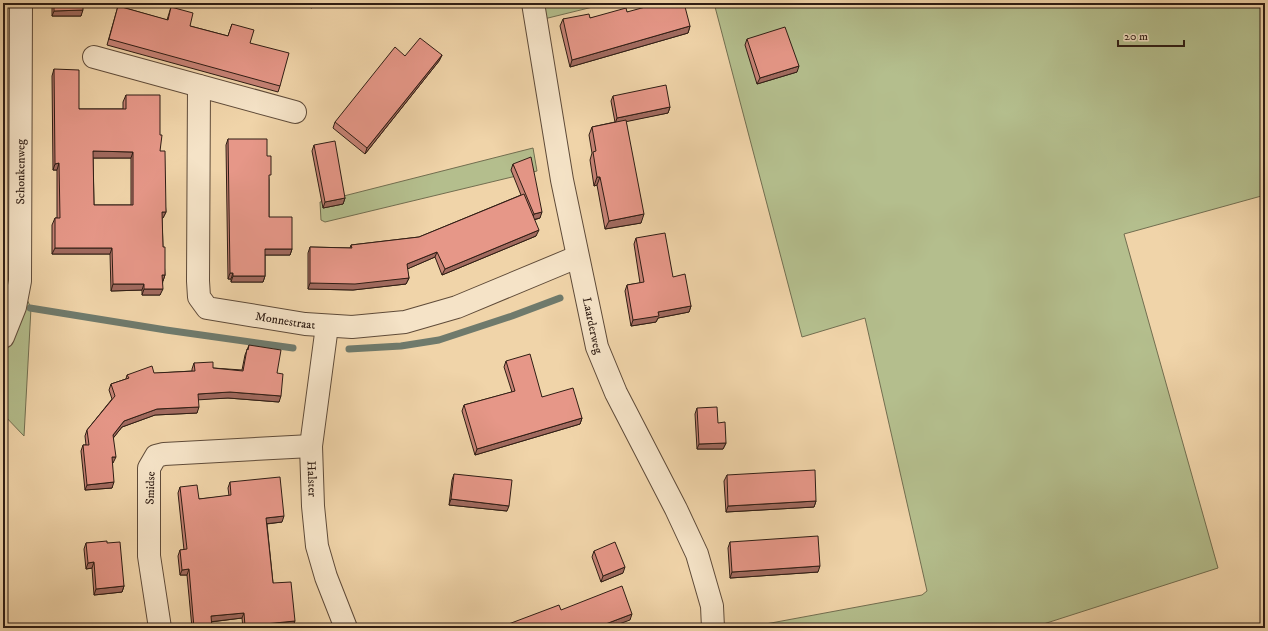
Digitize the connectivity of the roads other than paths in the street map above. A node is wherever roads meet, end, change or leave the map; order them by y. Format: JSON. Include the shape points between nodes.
{"nodes":[{"id":1,"x":22,"y":3,"type":"edge"},
{"id":2,"x":533,"y":3,"type":"edge"},
{"id":3,"x":94,"y":57,"type":"dead end"},
{"id":4,"x":199,"y":86,"type":"junction"},
{"id":5,"x":295,"y":112,"type":"dead end"},
{"id":6,"x":577,"y":257,"type":"junction"},
{"id":7,"x":327,"y":326,"type":"junction"},
{"id":8,"x":3,"y":338,"type":"edge"},
{"id":9,"x":312,"y":446,"type":"junction"},
{"id":10,"x":160,"y":628,"type":"edge"},
{"id":11,"x":346,"y":628,"type":"edge"},
{"id":12,"x":713,"y":628,"type":"edge"}],
"edges":[{"from":1,"to":8,"type":"street","name":"Schonkenweg","via":[[20,281],[15,306]]},
{"from":2,"to":6,"type":"street","name":"Laarderweg"},
{"from":3,"to":4,"type":"street"},
{"from":4,"to":5,"type":"street"},
{"from":4,"to":7,"type":"street","name":"Monnestraat","via":[[199,297],[207,308]]},
{"from":6,"to":7,"type":"street","name":"Monnestraat","via":[[457,307],[405,322],[352,327]]},
{"from":6,"to":12,"type":"street","name":"Laarderweg","via":[[597,347],[616,392],[697,554],[712,606]]},
{"from":7,"to":9,"type":"street","name":"Halster"},
{"from":9,"to":10,"type":"street","name":"Smidse","via":[[156,456],[149,468],[149,556]]},
{"from":9,"to":11,"type":"street","name":"Halster","via":[[317,546]]}]}
